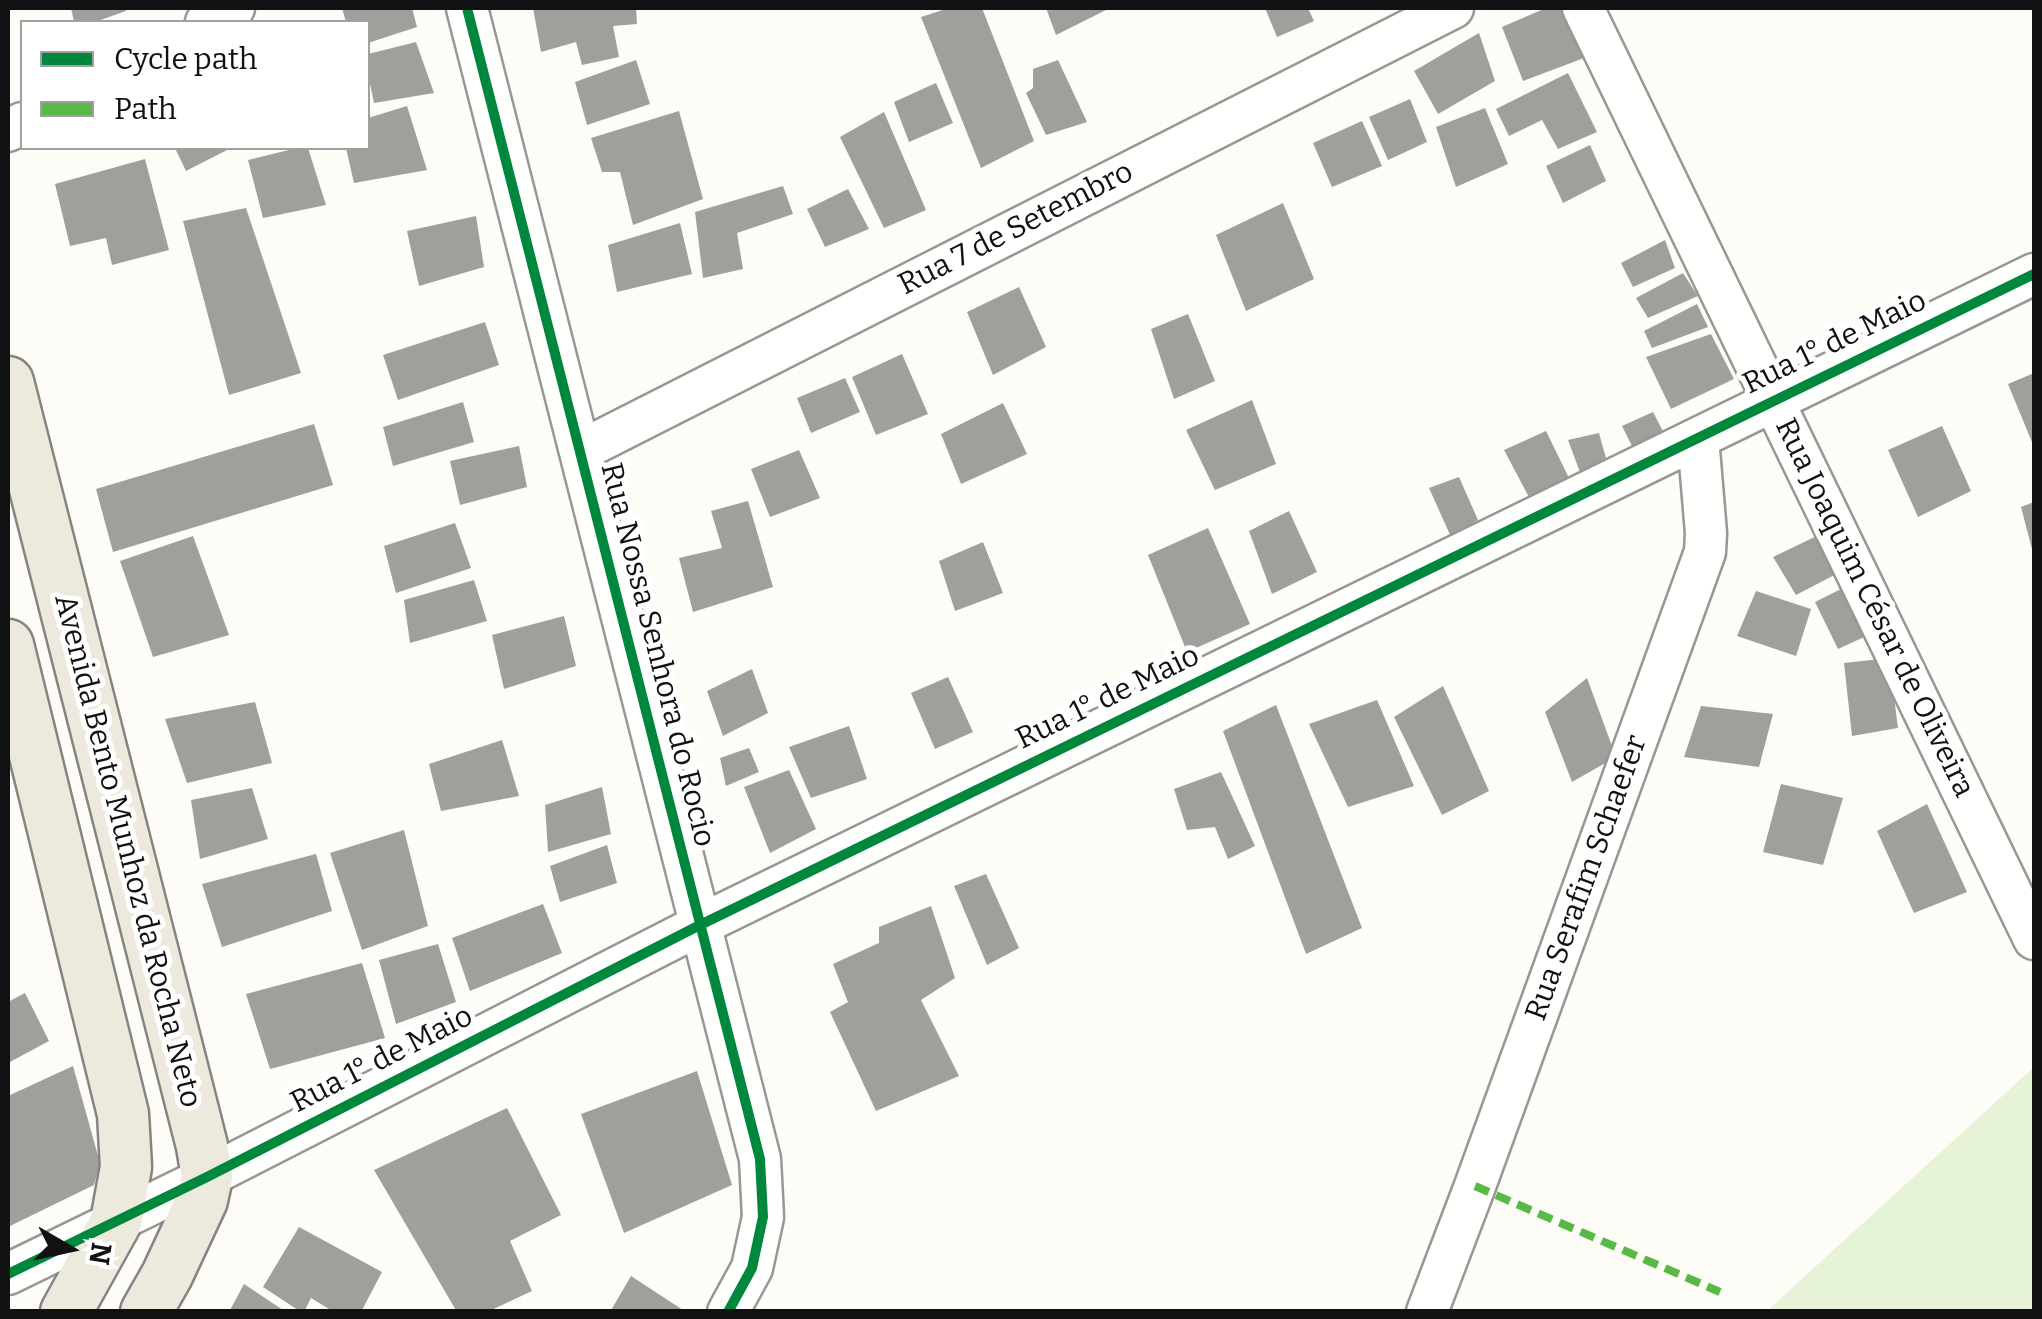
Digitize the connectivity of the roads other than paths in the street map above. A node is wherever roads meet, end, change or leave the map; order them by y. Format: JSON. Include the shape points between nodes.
{"nodes":[{"id":1,"x":234,"y":8,"type":"edge"},
{"id":2,"x":467,"y":8,"type":"edge"},
{"id":3,"x":1453,"y":8,"type":"edge"},
{"id":4,"x":1583,"y":8,"type":"edge"},
{"id":5,"x":210,"y":20,"type":"edge"},
{"id":6,"x":2034,"y":274,"type":"edge"},
{"id":7,"x":8,"y":382,"type":"edge"},
{"id":8,"x":1774,"y":401,"type":"junction"},
{"id":9,"x":1698,"y":438,"type":"junction"},
{"id":10,"x":580,"y":451,"type":"junction"},
{"id":11,"x":8,"y":644,"type":"edge"},
{"id":12,"x":700,"y":925,"type":"junction"},
{"id":13,"x":2034,"y":940,"type":"edge"},
{"id":14,"x":207,"y":1177,"type":"junction"},
{"id":15,"x":116,"y":1222,"type":"junction"},
{"id":16,"x":8,"y":1274,"type":"edge"},
{"id":17,"x":66,"y":1312,"type":"edge"},
{"id":18,"x":146,"y":1312,"type":"edge"},
{"id":19,"x":728,"y":1312,"type":"edge"},
{"id":20,"x":1426,"y":1312,"type":"edge"}],
"edges":[{"from":1,"to":5,"type":"street"},
{"from":2,"to":10,"type":"street","name":"Rua Nossa Senhora do Rocio"},
{"from":3,"to":10,"type":"street","name":"Rua 7 de Setembro"},
{"from":4,"to":8,"type":"street","name":"Rua Joaquim César de Oliveira"},
{"from":6,"to":8,"type":"street","name":"Rua 1° de Maio"},
{"from":7,"to":14,"type":"main road","name":"Avenida Bento Munhoz da Rocha Neto"},
{"from":8,"to":9,"type":"street","name":"Rua 1° de Maio"},
{"from":8,"to":13,"type":"street","name":"Rua Joaquim César de Oliveira"},
{"from":9,"to":12,"type":"street","name":"Rua 1° de Maio"},
{"from":9,"to":20,"type":"street","name":"Rua Serafim Schaefer","via":[[1706,552]]},
{"from":10,"to":12,"type":"street","name":"Rua Nossa Senhora do Rocio"},
{"from":11,"to":15,"type":"main road","via":[[123,1114],[126,1166]]},
{"from":12,"to":14,"type":"street","name":"Rua 1° de Maio"},
{"from":12,"to":19,"type":"street","name":"Rua Nossa Senhora do Rocio","via":[[760,1160],[764,1218],[752,1268]]},
{"from":14,"to":15,"type":"street","name":"Rua 1° de Maio"},
{"from":14,"to":18,"type":"main road"},
{"from":15,"to":16,"type":"street","name":"Rua 1° de Maio"},
{"from":15,"to":17,"type":"main road"}]}
